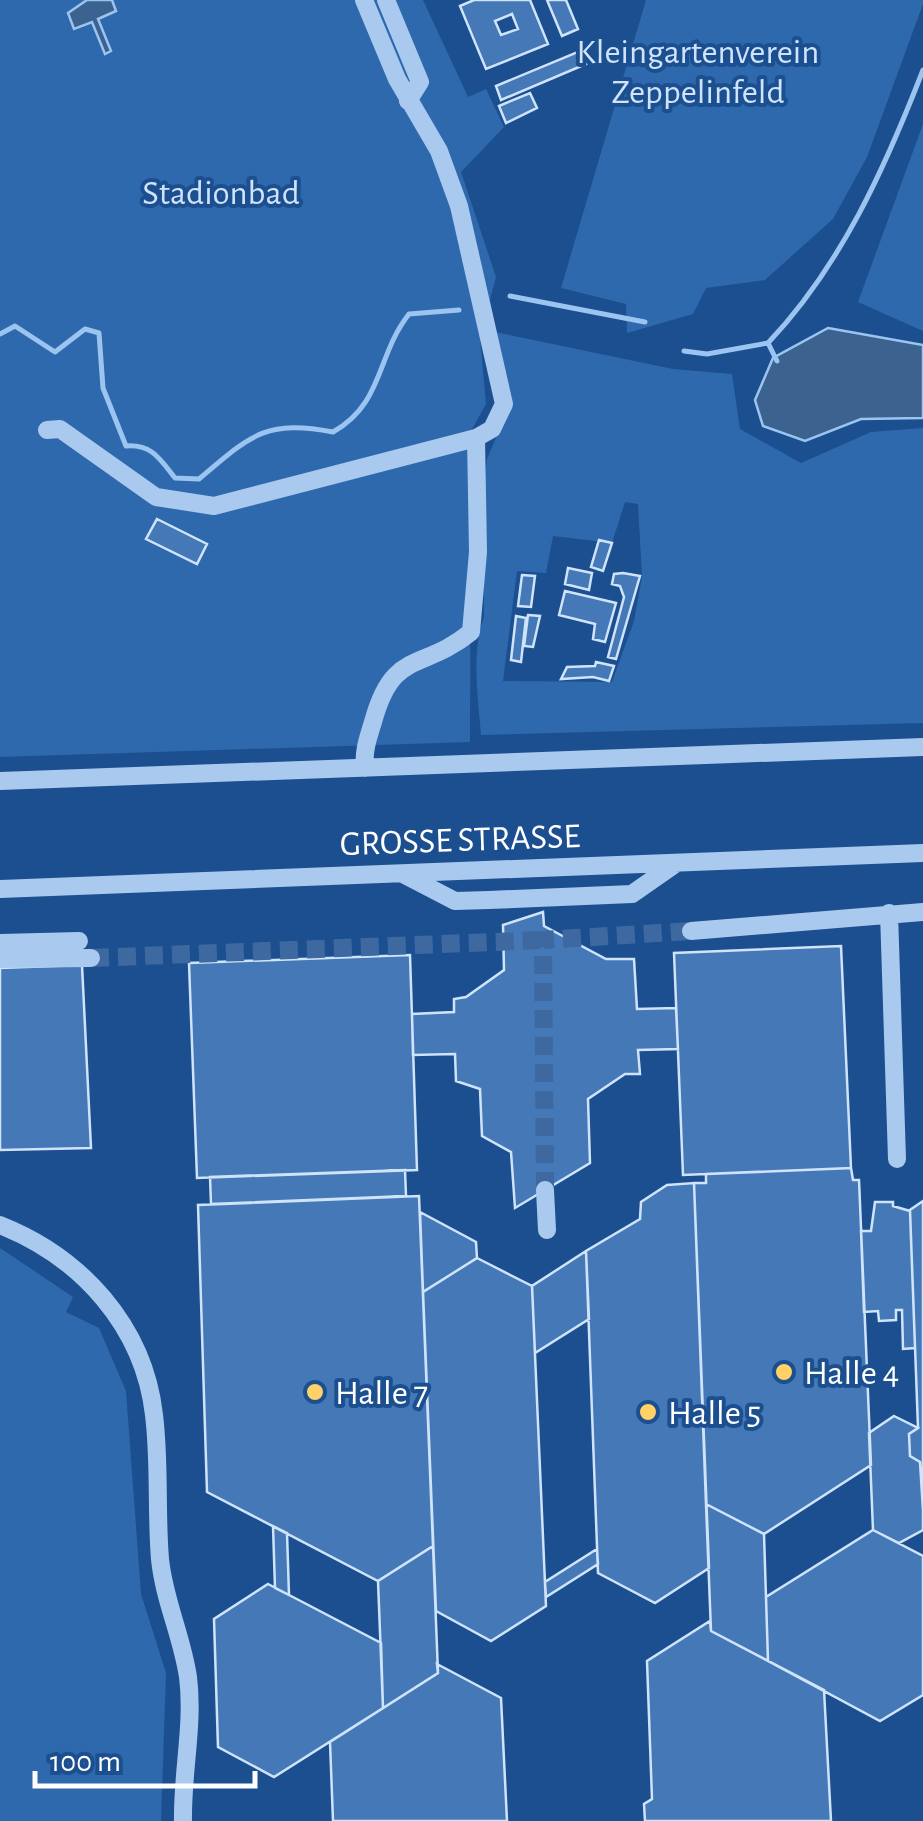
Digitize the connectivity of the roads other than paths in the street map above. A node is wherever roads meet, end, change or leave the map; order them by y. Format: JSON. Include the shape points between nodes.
{"nodes":[{"id":1,"x":386,"y":0,"type":"edge"},
{"id":2,"x":369,"y":1,"type":"edge"},
{"id":3,"x":408,"y":101,"type":"junction"},
{"id":4,"x":46,"y":430,"type":"dead end"},
{"id":5,"x":476,"y":438,"type":"junction"},
{"id":6,"x":923,"y":747,"type":"edge"},
{"id":7,"x":364,"y":768,"type":"junction"},
{"id":8,"x":0,"y":781,"type":"edge"},
{"id":9,"x":923,"y":853,"type":"edge"},
{"id":10,"x":676,"y":863,"type":"junction"},
{"id":11,"x":402,"y":874,"type":"junction"},
{"id":12,"x":0,"y":889,"type":"edge"},
{"id":13,"x":923,"y":912,"type":"edge"},
{"id":14,"x":889,"y":913,"type":"junction"},
{"id":15,"x":691,"y":931,"type":"tunnel mouth"},
{"id":16,"x":80,"y":941,"type":"tunnel mouth"},
{"id":17,"x":0,"y":943,"type":"edge"},
{"id":18,"x":90,"y":958,"type":"tunnel mouth"},
{"id":19,"x":0,"y":959,"type":"edge"},
{"id":20,"x":897,"y":1159,"type":"dead end"},
{"id":21,"x":545,"y":1190,"type":"tunnel mouth"},
{"id":22,"x":0,"y":1225,"type":"edge"},
{"id":23,"x":546,"y":1230,"type":"dead end"},
{"id":24,"x":183,"y":1821,"type":"edge"}],
"edges":[{"from":1,"to":3,"type":"street","via":[[420,82]]},
{"from":2,"to":3,"type":"street"},
{"from":3,"to":5,"type":"street","via":[[438,151],[458,206],[504,404],[492,429]]},
{"from":4,"to":5,"type":"street","via":[[60,428],[156,497],[214,506]]},
{"from":5,"to":7,"type":"street","via":[[471,632],[397,669],[381,691]]},
{"from":6,"to":7,"type":"street"},
{"from":7,"to":8,"type":"street"},
{"from":9,"to":10,"type":"street","name":"GROSSE STRASSE"},
{"from":10,"to":11,"type":"street","name":"GROSSE STRASSE"},
{"from":10,"to":11,"type":"street","via":[[632,894],[454,901]]},
{"from":11,"to":12,"type":"street","name":"GROSSE STRASSE"},
{"from":13,"to":14,"type":"street"},
{"from":14,"to":15,"type":"street"},
{"from":14,"to":20,"type":"street"},
{"from":16,"to":17,"type":"street"},
{"from":18,"to":19,"type":"street"},
{"from":21,"to":23,"type":"street"},
{"from":22,"to":24,"type":"street","via":[[53,1250],[95,1287],[130,1335],[148,1386],[163,1581],[188,1682]]}]}
